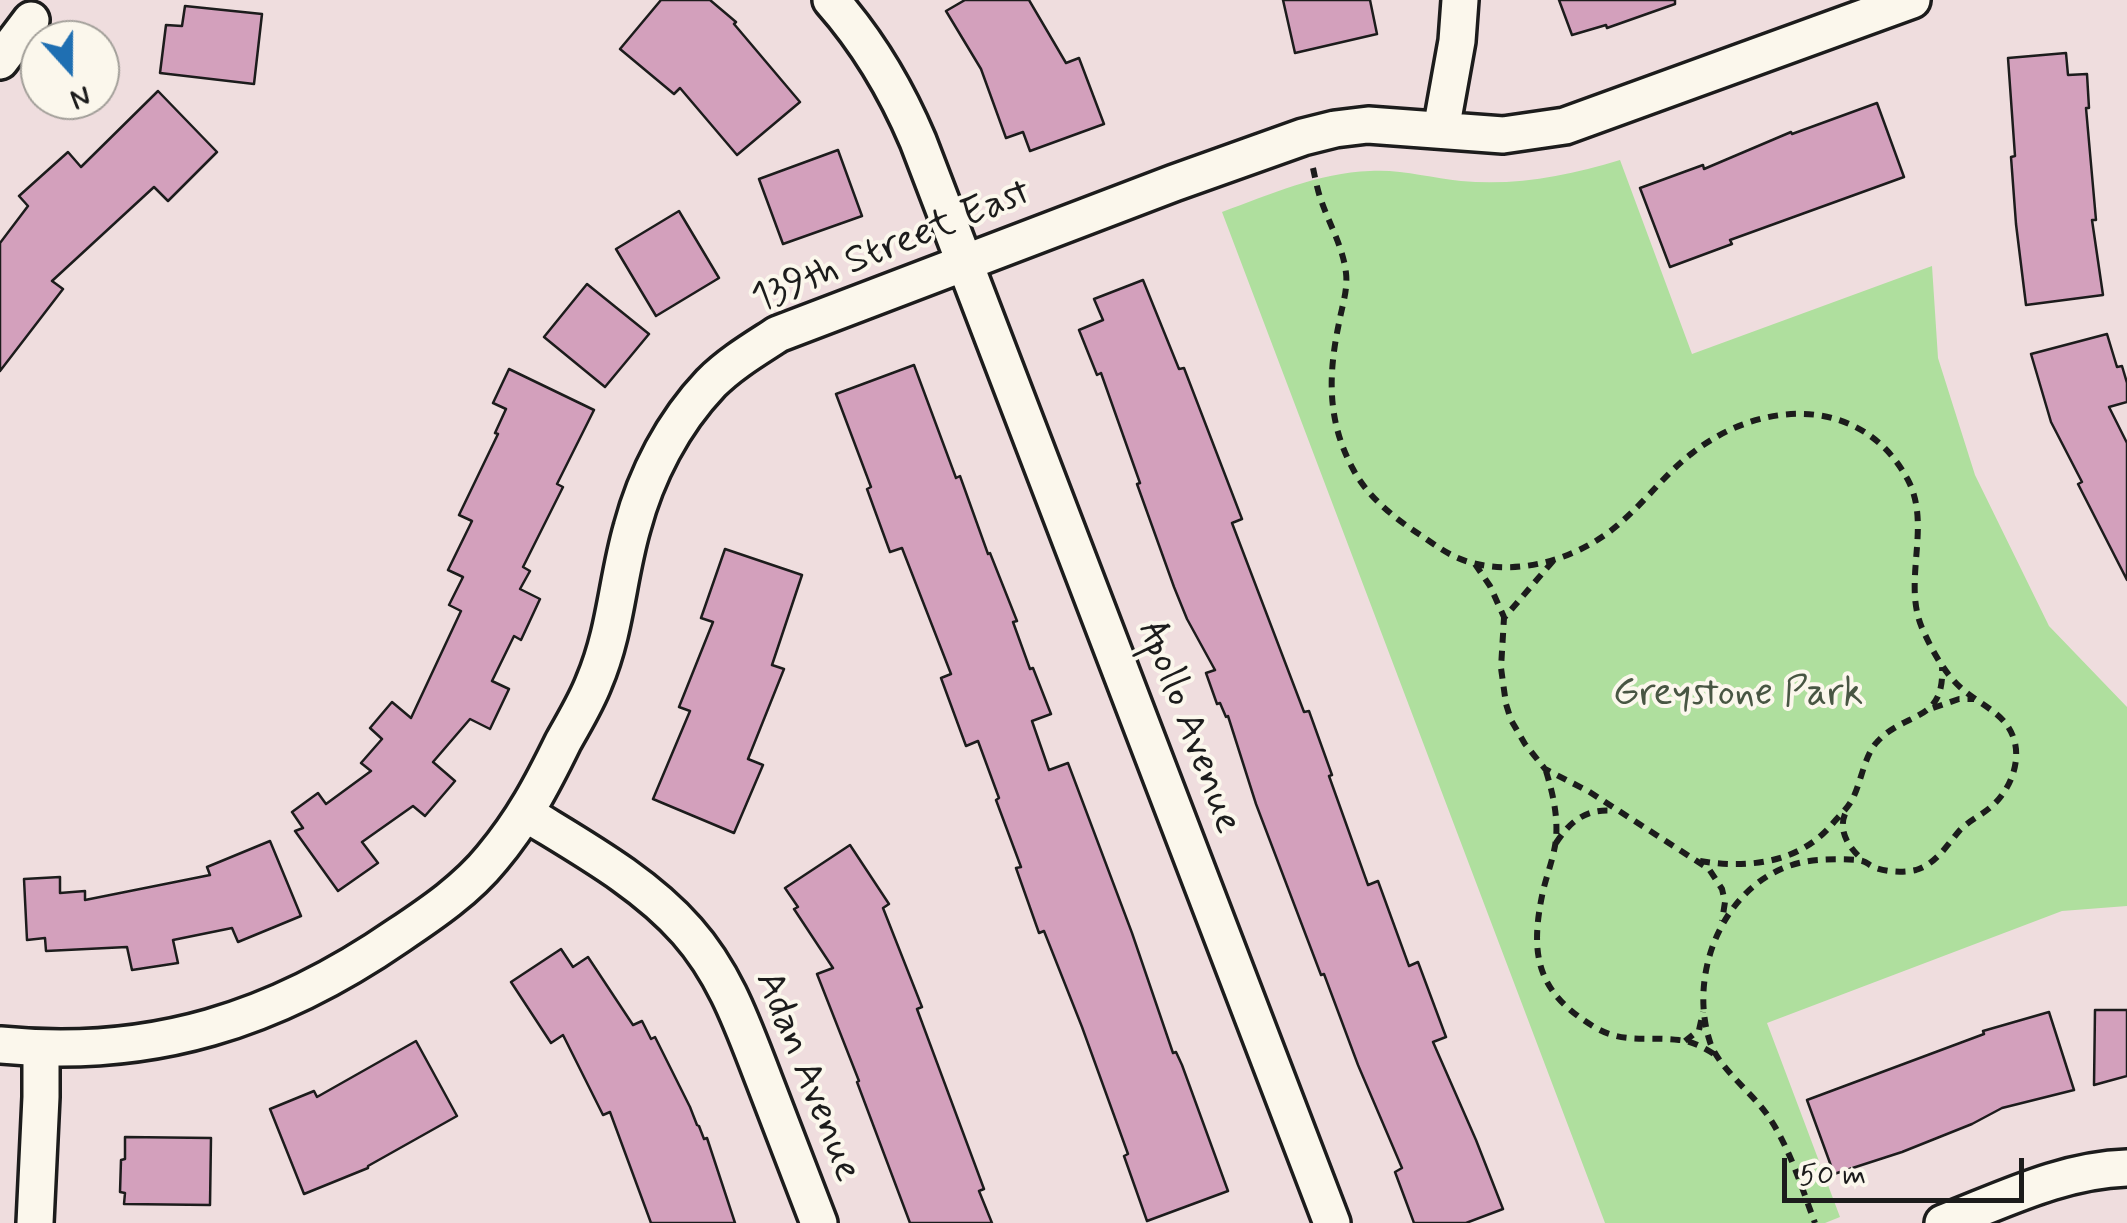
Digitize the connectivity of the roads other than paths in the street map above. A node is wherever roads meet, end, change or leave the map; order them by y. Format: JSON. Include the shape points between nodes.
{"nodes":[{"id":1,"x":831,"y":0,"type":"edge"},
{"id":2,"x":1460,"y":0,"type":"edge"},
{"id":3,"x":1912,"y":0,"type":"edge"},
{"id":4,"x":20,"y":35,"type":"edge"},
{"id":5,"x":0,"y":61,"type":"edge"},
{"id":6,"x":1441,"y":130,"type":"junction"},
{"id":7,"x":964,"y":263,"type":"junction"},
{"id":8,"x":527,"y":814,"type":"junction"},
{"id":9,"x":0,"y":1045,"type":"edge"},
{"id":10,"x":41,"y":1049,"type":"junction"},
{"id":11,"x":2127,"y":1168,"type":"edge"},
{"id":12,"x":34,"y":1223,"type":"edge"},
{"id":13,"x":819,"y":1223,"type":"edge"},
{"id":14,"x":1332,"y":1223,"type":"edge"},
{"id":15,"x":1944,"y":1223,"type":"edge"}],
"edges":[{"from":1,"to":7,"type":"street","name":"Apollo Avenue","via":[[904,108]]},
{"from":2,"to":6,"type":"street"},
{"from":3,"to":6,"type":"street","name":"139th Street East","via":[[1564,126],[1503,135]]},
{"from":4,"to":5,"type":"street"},
{"from":6,"to":7,"type":"street","name":"139th Street East","via":[[1368,125],[1302,137]]},
{"from":7,"to":8,"type":"street","name":"139th Street East","via":[[778,334],[711,384],[649,474],[631,529],[612,635]]},
{"from":7,"to":14,"type":"street","name":"Apollo Avenue"},
{"from":8,"to":10,"type":"street","name":"139th Street East","via":[[490,862],[442,906],[319,986],[201,1030],[118,1046]]},
{"from":8,"to":13,"type":"street","name":"Adan Avenue","via":[[644,891],[713,963],[734,1001]]},
{"from":9,"to":10,"type":"street","name":"139th Street East"},
{"from":10,"to":12,"type":"street"},
{"from":11,"to":15,"type":"street","via":[[2072,1174]]}]}
